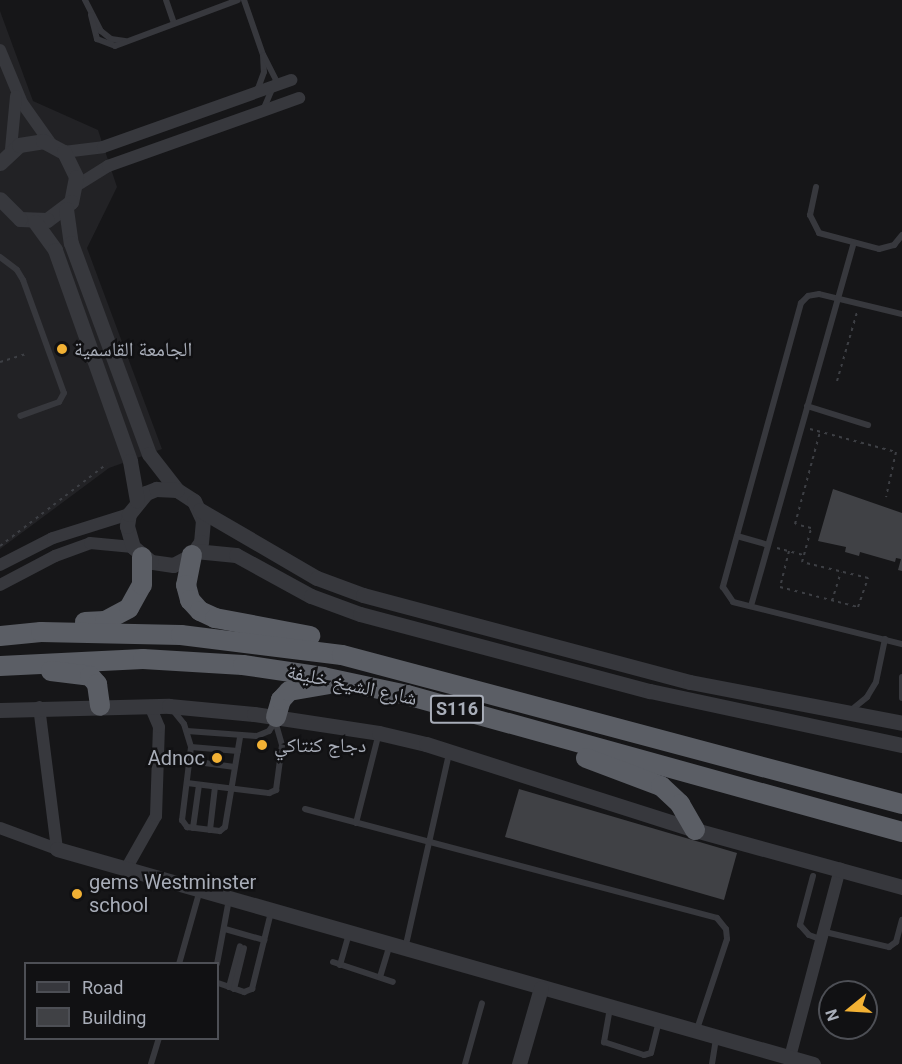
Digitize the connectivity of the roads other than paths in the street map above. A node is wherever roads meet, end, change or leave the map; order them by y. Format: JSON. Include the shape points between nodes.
{"nodes":[{"id":1,"x":85,"y":0,"type":"edge"},
{"id":2,"x":166,"y":0,"type":"edge"},
{"id":3,"x":238,"y":0,"type":"edge"},
{"id":4,"x":244,"y":0,"type":"edge"},
{"id":5,"x":174,"y":23,"type":"junction"},
{"id":6,"x":0,"y":50,"type":"edge"},
{"id":7,"x":263,"y":55,"type":"junction"},
{"id":8,"x":291,"y":80,"type":"dead end"},
{"id":9,"x":275,"y":86,"type":"junction"},
{"id":10,"x":16,"y":92,"type":"junction"},
{"id":11,"x":255,"y":93,"type":"junction"},
{"id":12,"x":299,"y":98,"type":"dead end"},
{"id":13,"x":262,"y":111,"type":"junction"},
{"id":14,"x":57,"y":148,"type":"junction"},
{"id":15,"x":11,"y":149,"type":"junction"},
{"id":16,"x":0,"y":163,"type":"edge"},
{"id":17,"x":76,"y":186,"type":"junction"},
{"id":18,"x":816,"y":187,"type":"dead end"},
{"id":19,"x":3,"y":207,"type":"edge"},
{"id":20,"x":66,"y":209,"type":"junction"},
{"id":21,"x":35,"y":222,"type":"junction"},
{"id":22,"x":902,"y":235,"type":"edge"},
{"id":23,"x":854,"y":243,"type":"junction"},
{"id":24,"x":0,"y":257,"type":"edge"},
{"id":25,"x":840,"y":297,"type":"junction"},
{"id":26,"x":902,"y":314,"type":"edge"},
{"id":27,"x":807,"y":406,"type":"junction"},
{"id":28,"x":20,"y":416,"type":"dead end"},
{"id":29,"x":868,"y":425,"type":"dead end"},
{"id":30,"x":177,"y":490,"type":"junction"},
{"id":31,"x":138,"y":500,"type":"junction"},
{"id":32,"x":200,"y":510,"type":"junction"},
{"id":33,"x":129,"y":514,"type":"junction"},
{"id":34,"x":737,"y":536,"type":"junction"},
{"id":35,"x":768,"y":545,"type":"junction"},
{"id":36,"x":137,"y":552,"type":"junction"},
{"id":37,"x":194,"y":553,"type":"junction"},
{"id":38,"x":0,"y":565,"type":"edge"},
{"id":39,"x":0,"y":585,"type":"edge"},
{"id":40,"x":751,"y":606,"type":"junction"},
{"id":41,"x":41,"y":632,"type":"junction"},
{"id":42,"x":0,"y":636,"type":"edge"},
{"id":43,"x":885,"y":639,"type":"junction"},
{"id":44,"x":902,"y":644,"type":"edge"},
{"id":45,"x":367,"y":660,"type":"junction"},
{"id":46,"x":28,"y":664,"type":"junction"},
{"id":47,"x":0,"y":666,"type":"edge"},
{"id":48,"x":902,"y":676,"type":"edge"},
{"id":49,"x":349,"y":682,"type":"junction"},
{"id":50,"x":690,"y":682,"type":"junction"},
{"id":51,"x":650,"y":691,"type":"junction"},
{"id":52,"x":902,"y":698,"type":"edge"},
{"id":53,"x":100,"y":706,"type":"junction"},
{"id":54,"x":150,"y":706,"type":"junction"},
{"id":55,"x":169,"y":706,"type":"junction"},
{"id":56,"x":39,"y":707,"type":"junction"},
{"id":57,"x":0,"y":710,"type":"edge"},
{"id":58,"x":848,"y":713,"type":"junction"},
{"id":59,"x":276,"y":719,"type":"junction"},
{"id":60,"x":902,"y":723,"type":"edge"},
{"id":61,"x":187,"y":731,"type":"junction"},
{"id":62,"x":379,"y":733,"type":"junction"},
{"id":63,"x":240,"y":737,"type":"junction"},
{"id":64,"x":556,"y":738,"type":"junction"},
{"id":65,"x":902,"y":745,"type":"edge"},
{"id":66,"x":190,"y":747,"type":"junction"},
{"id":67,"x":238,"y":751,"type":"junction"},
{"id":68,"x":449,"y":751,"type":"junction"},
{"id":69,"x":190,"y":761,"type":"junction"},
{"id":70,"x":235,"y":767,"type":"junction"},
{"id":71,"x":187,"y":783,"type":"junction"},
{"id":72,"x":199,"y":785,"type":"junction"},
{"id":73,"x":215,"y":787,"type":"junction"},
{"id":74,"x":231,"y":789,"type":"junction"},
{"id":75,"x":902,"y":804,"type":"edge"},
{"id":76,"x":305,"y":809,"type":"dead end"},
{"id":77,"x":356,"y":823,"type":"junction"},
{"id":78,"x":0,"y":828,"type":"edge"},
{"id":79,"x":193,"y":828,"type":"junction"},
{"id":80,"x":210,"y":830,"type":"junction"},
{"id":81,"x":695,"y":830,"type":"junction"},
{"id":82,"x":902,"y":832,"type":"edge"},
{"id":83,"x":429,"y":842,"type":"junction"},
{"id":84,"x":57,"y":849,"type":"junction"},
{"id":85,"x":126,"y":869,"type":"junction"},
{"id":86,"x":840,"y":869,"type":"junction"},
{"id":87,"x":813,"y":876,"type":"dead end"},
{"id":88,"x":902,"y":887,"type":"edge"},
{"id":89,"x":200,"y":890,"type":"junction"},
{"id":90,"x":229,"y":898,"type":"junction"},
{"id":91,"x":271,"y":910,"type":"junction"},
{"id":92,"x":902,"y":920,"type":"edge"},
{"id":93,"x":225,"y":930,"type":"junction"},
{"id":94,"x":350,"y":933,"type":"junction"},
{"id":95,"x":824,"y":936,"type":"junction"},
{"id":96,"x":264,"y":940,"type":"junction"},
{"id":97,"x":390,"y":945,"type":"junction"},
{"id":98,"x":242,"y":947,"type":"dead end"},
{"id":99,"x":405,"y":949,"type":"junction"},
{"id":100,"x":179,"y":962,"type":"edge"},
{"id":101,"x":217,"y":962,"type":"edge"},
{"id":102,"x":380,"y":977,"type":"junction"},
{"id":103,"x":393,"y":982,"type":"dead end"},
{"id":104,"x":219,"y":983,"type":"edge"},
{"id":105,"x":231,"y":988,"type":"junction"},
{"id":106,"x":541,"y":988,"type":"junction"},
{"id":107,"x":482,"y":1003,"type":"dead end"},
{"id":108,"x":610,"y":1008,"type":"junction"},
{"id":109,"x":659,"y":1021,"type":"junction"},
{"id":110,"x":696,"y":1032,"type":"junction"},
{"id":111,"x":716,"y":1037,"type":"junction"},
{"id":112,"x":158,"y":1040,"type":"edge"},
{"id":113,"x":794,"y":1060,"type":"edge"},
{"id":114,"x":152,"y":1064,"type":"edge"},
{"id":115,"x":465,"y":1064,"type":"edge"},
{"id":116,"x":519,"y":1064,"type":"edge"},
{"id":117,"x":712,"y":1064,"type":"edge"},
{"id":118,"x":813,"y":1064,"type":"edge"}],
"edges":[{"from":1,"to":5,"type":"lane","via":[[106,36],[129,41]]},
{"from":2,"to":5,"type":"lane"},
{"from":3,"to":5,"type":"lane"},
{"from":4,"to":7,"type":"lane"},
{"from":6,"to":10,"type":"street"},
{"from":7,"to":9,"type":"lane","via":[[273,67]]},
{"from":7,"to":11,"type":"lane","via":[[264,72]]},
{"from":8,"to":9,"type":"street"},
{"from":9,"to":11,"type":"street"},
{"from":9,"to":13,"type":"lane"},
{"from":10,"to":14,"type":"street"},
{"from":10,"to":15,"type":"street","via":[[17,115]]},
{"from":11,"to":14,"type":"street","via":[[103,147]]},
{"from":12,"to":13,"type":"street"},
{"from":13,"to":17,"type":"street","via":[[108,166]]},
{"from":14,"to":15,"type":"street","via":[[26,142]]},
{"from":14,"to":17,"type":"street","via":[[74,167]]},
{"from":15,"to":16,"type":"street"},
{"from":17,"to":20,"type":"street"},
{"from":18,"to":23,"type":"lane","via":[[810,215],[813,225],[819,233]]},
{"from":19,"to":21,"type":"street"},
{"from":20,"to":21,"type":"street"},
{"from":20,"to":30,"type":"street","via":[[71,243],[149,454]]},
{"from":21,"to":31,"type":"street","via":[[55,250],[130,460]]},
{"from":22,"to":23,"type":"lane","via":[[894,245],[883,249]]},
{"from":23,"to":25,"type":"lane"},
{"from":24,"to":28,"type":"lane","via":[[23,280],[64,393],[59,402]]},
{"from":25,"to":26,"type":"lane"},
{"from":25,"to":27,"type":"lane"},
{"from":25,"to":34,"type":"lane","via":[[813,294],[801,303]]},
{"from":27,"to":29,"type":"lane"},
{"from":27,"to":35,"type":"lane"},
{"from":30,"to":31,"type":"street","via":[[156,489]]},
{"from":30,"to":32,"type":"street"},
{"from":31,"to":33,"type":"street"},
{"from":32,"to":37,"type":"street","via":[[203,531]]},
{"from":32,"to":50,"type":"street","via":[[317,578],[347,590]]},
{"from":33,"to":36,"type":"street","via":[[127,526]]},
{"from":33,"to":38,"type":"street","via":[[53,538]]},
{"from":34,"to":35,"type":"lane"},
{"from":34,"to":40,"type":"lane","via":[[723,587],[729,599]]},
{"from":35,"to":40,"type":"lane"},
{"from":36,"to":37,"type":"street","via":[[162,565],[173,565]]},
{"from":36,"to":39,"type":"street","via":[[90,543],[55,556]]},
{"from":36,"to":41,"type":"highway","via":[[142,585],[129,609],[105,621],[67,624]]},
{"from":37,"to":45,"type":"highway","via":[[186,585],[190,600],[200,611],[215,618],[327,640]]},
{"from":37,"to":51,"type":"street","via":[[236,555],[311,596],[360,614]]},
{"from":40,"to":43,"type":"lane"},
{"from":41,"to":42,"type":"highway","name":"شارع الشيخ خليفة","number":"S116"},
{"from":41,"to":45,"type":"highway","name":"شارع الشيخ خليفة","number":"S116","via":[[223,638]]},
{"from":43,"to":44,"type":"lane"},
{"from":43,"to":58,"type":"lane","via":[[876,682],[867,698]]},
{"from":45,"to":75,"type":"highway","name":"شارع الشيخ خليفة","number":"S116"},
{"from":46,"to":47,"type":"highway","name":"شارع الشيخ خليفة","number":"S116"},
{"from":46,"to":49,"type":"highway","name":"شارع الشيخ خليفة","number":"S116","via":[[106,658],[179,660],[270,668]]},
{"from":46,"to":53,"type":"highway","via":[[48,671],[90,676],[97,684]]},
{"from":48,"to":52,"type":"lane"},
{"from":49,"to":59,"type":"highway","via":[[294,688],[280,700]]},
{"from":49,"to":64,"type":"highway","name":"شارع الشيخ خليفة","number":"S116"},
{"from":50,"to":51,"type":"street","via":[[652,681],[647,686]]},
{"from":50,"to":58,"type":"street"},
{"from":51,"to":65,"type":"street"},
{"from":53,"to":54,"type":"street"},
{"from":53,"to":56,"type":"street"},
{"from":54,"to":55,"type":"street"},
{"from":54,"to":85,"type":"street","via":[[159,727],[156,816]]},
{"from":55,"to":59,"type":"street"},
{"from":55,"to":61,"type":"lane"},
{"from":56,"to":57,"type":"street"},
{"from":56,"to":84,"type":"street"},
{"from":58,"to":60,"type":"street"},
{"from":59,"to":62,"type":"street"},
{"from":59,"to":63,"type":"lane","via":[[266,734]]},
{"from":59,"to":74,"type":"lane","via":[[282,745],[278,787],[269,793]]},
{"from":61,"to":63,"type":"lane"},
{"from":61,"to":66,"type":"lane"},
{"from":62,"to":68,"type":"street"},
{"from":62,"to":77,"type":"lane"},
{"from":63,"to":67,"type":"lane"},
{"from":64,"to":81,"type":"highway","via":[[576,754],[661,786],[680,804]]},
{"from":64,"to":82,"type":"highway","name":"شارع الشيخ خليفة","number":"S116"},
{"from":66,"to":67,"type":"lane"},
{"from":66,"to":69,"type":"lane"},
{"from":67,"to":70,"type":"lane"},
{"from":68,"to":81,"type":"street"},
{"from":68,"to":83,"type":"lane"},
{"from":69,"to":70,"type":"lane"},
{"from":69,"to":71,"type":"lane"},
{"from":70,"to":74,"type":"lane"},
{"from":71,"to":72,"type":"lane"},
{"from":71,"to":79,"type":"lane","via":[[182,820]]},
{"from":72,"to":73,"type":"lane"},
{"from":72,"to":79,"type":"lane"},
{"from":73,"to":74,"type":"lane"},
{"from":73,"to":80,"type":"lane"},
{"from":74,"to":80,"type":"lane","via":[[225,827]]},
{"from":76,"to":77,"type":"lane"},
{"from":77,"to":83,"type":"lane"},
{"from":78,"to":84,"type":"street"},
{"from":79,"to":80,"type":"lane"},
{"from":81,"to":86,"type":"street"},
{"from":83,"to":99,"type":"lane"},
{"from":83,"to":110,"type":"lane","via":[[717,918],[724,925],[726,939]]},
{"from":84,"to":85,"type":"street"},
{"from":85,"to":89,"type":"street"},
{"from":86,"to":88,"type":"street"},
{"from":86,"to":95,"type":"street"},
{"from":87,"to":95,"type":"lane","via":[[800,925],[809,935]]},
{"from":89,"to":90,"type":"street"},
{"from":89,"to":100,"type":"lane"},
{"from":90,"to":91,"type":"street"},
{"from":90,"to":93,"type":"lane"},
{"from":91,"to":94,"type":"street"},
{"from":91,"to":96,"type":"lane"},
{"from":92,"to":95,"type":"lane","via":[[896,942],[889,947]]},
{"from":93,"to":96,"type":"lane"},
{"from":93,"to":101,"type":"lane"},
{"from":94,"to":97,"type":"street"},
{"from":94,"to":102,"type":"lane","via":[[336,964]]},
{"from":95,"to":113,"type":"street"},
{"from":96,"to":105,"type":"lane","via":[[252,989],[246,992]]},
{"from":97,"to":99,"type":"street"},
{"from":97,"to":102,"type":"lane"},
{"from":98,"to":105,"type":"lane"},
{"from":99,"to":106,"type":"street"},
{"from":102,"to":103,"type":"lane"},
{"from":104,"to":105,"type":"lane"},
{"from":106,"to":108,"type":"street"},
{"from":106,"to":116,"type":"street"},
{"from":107,"to":115,"type":"lane"},
{"from":108,"to":109,"type":"street"},
{"from":108,"to":109,"type":"lane","via":[[603,1040],[617,1047],[649,1055]]},
{"from":109,"to":110,"type":"street"},
{"from":110,"to":111,"type":"street"},
{"from":111,"to":113,"type":"street"},
{"from":111,"to":117,"type":"lane"},
{"from":112,"to":114,"type":"lane"},
{"from":113,"to":118,"type":"street"}]}
